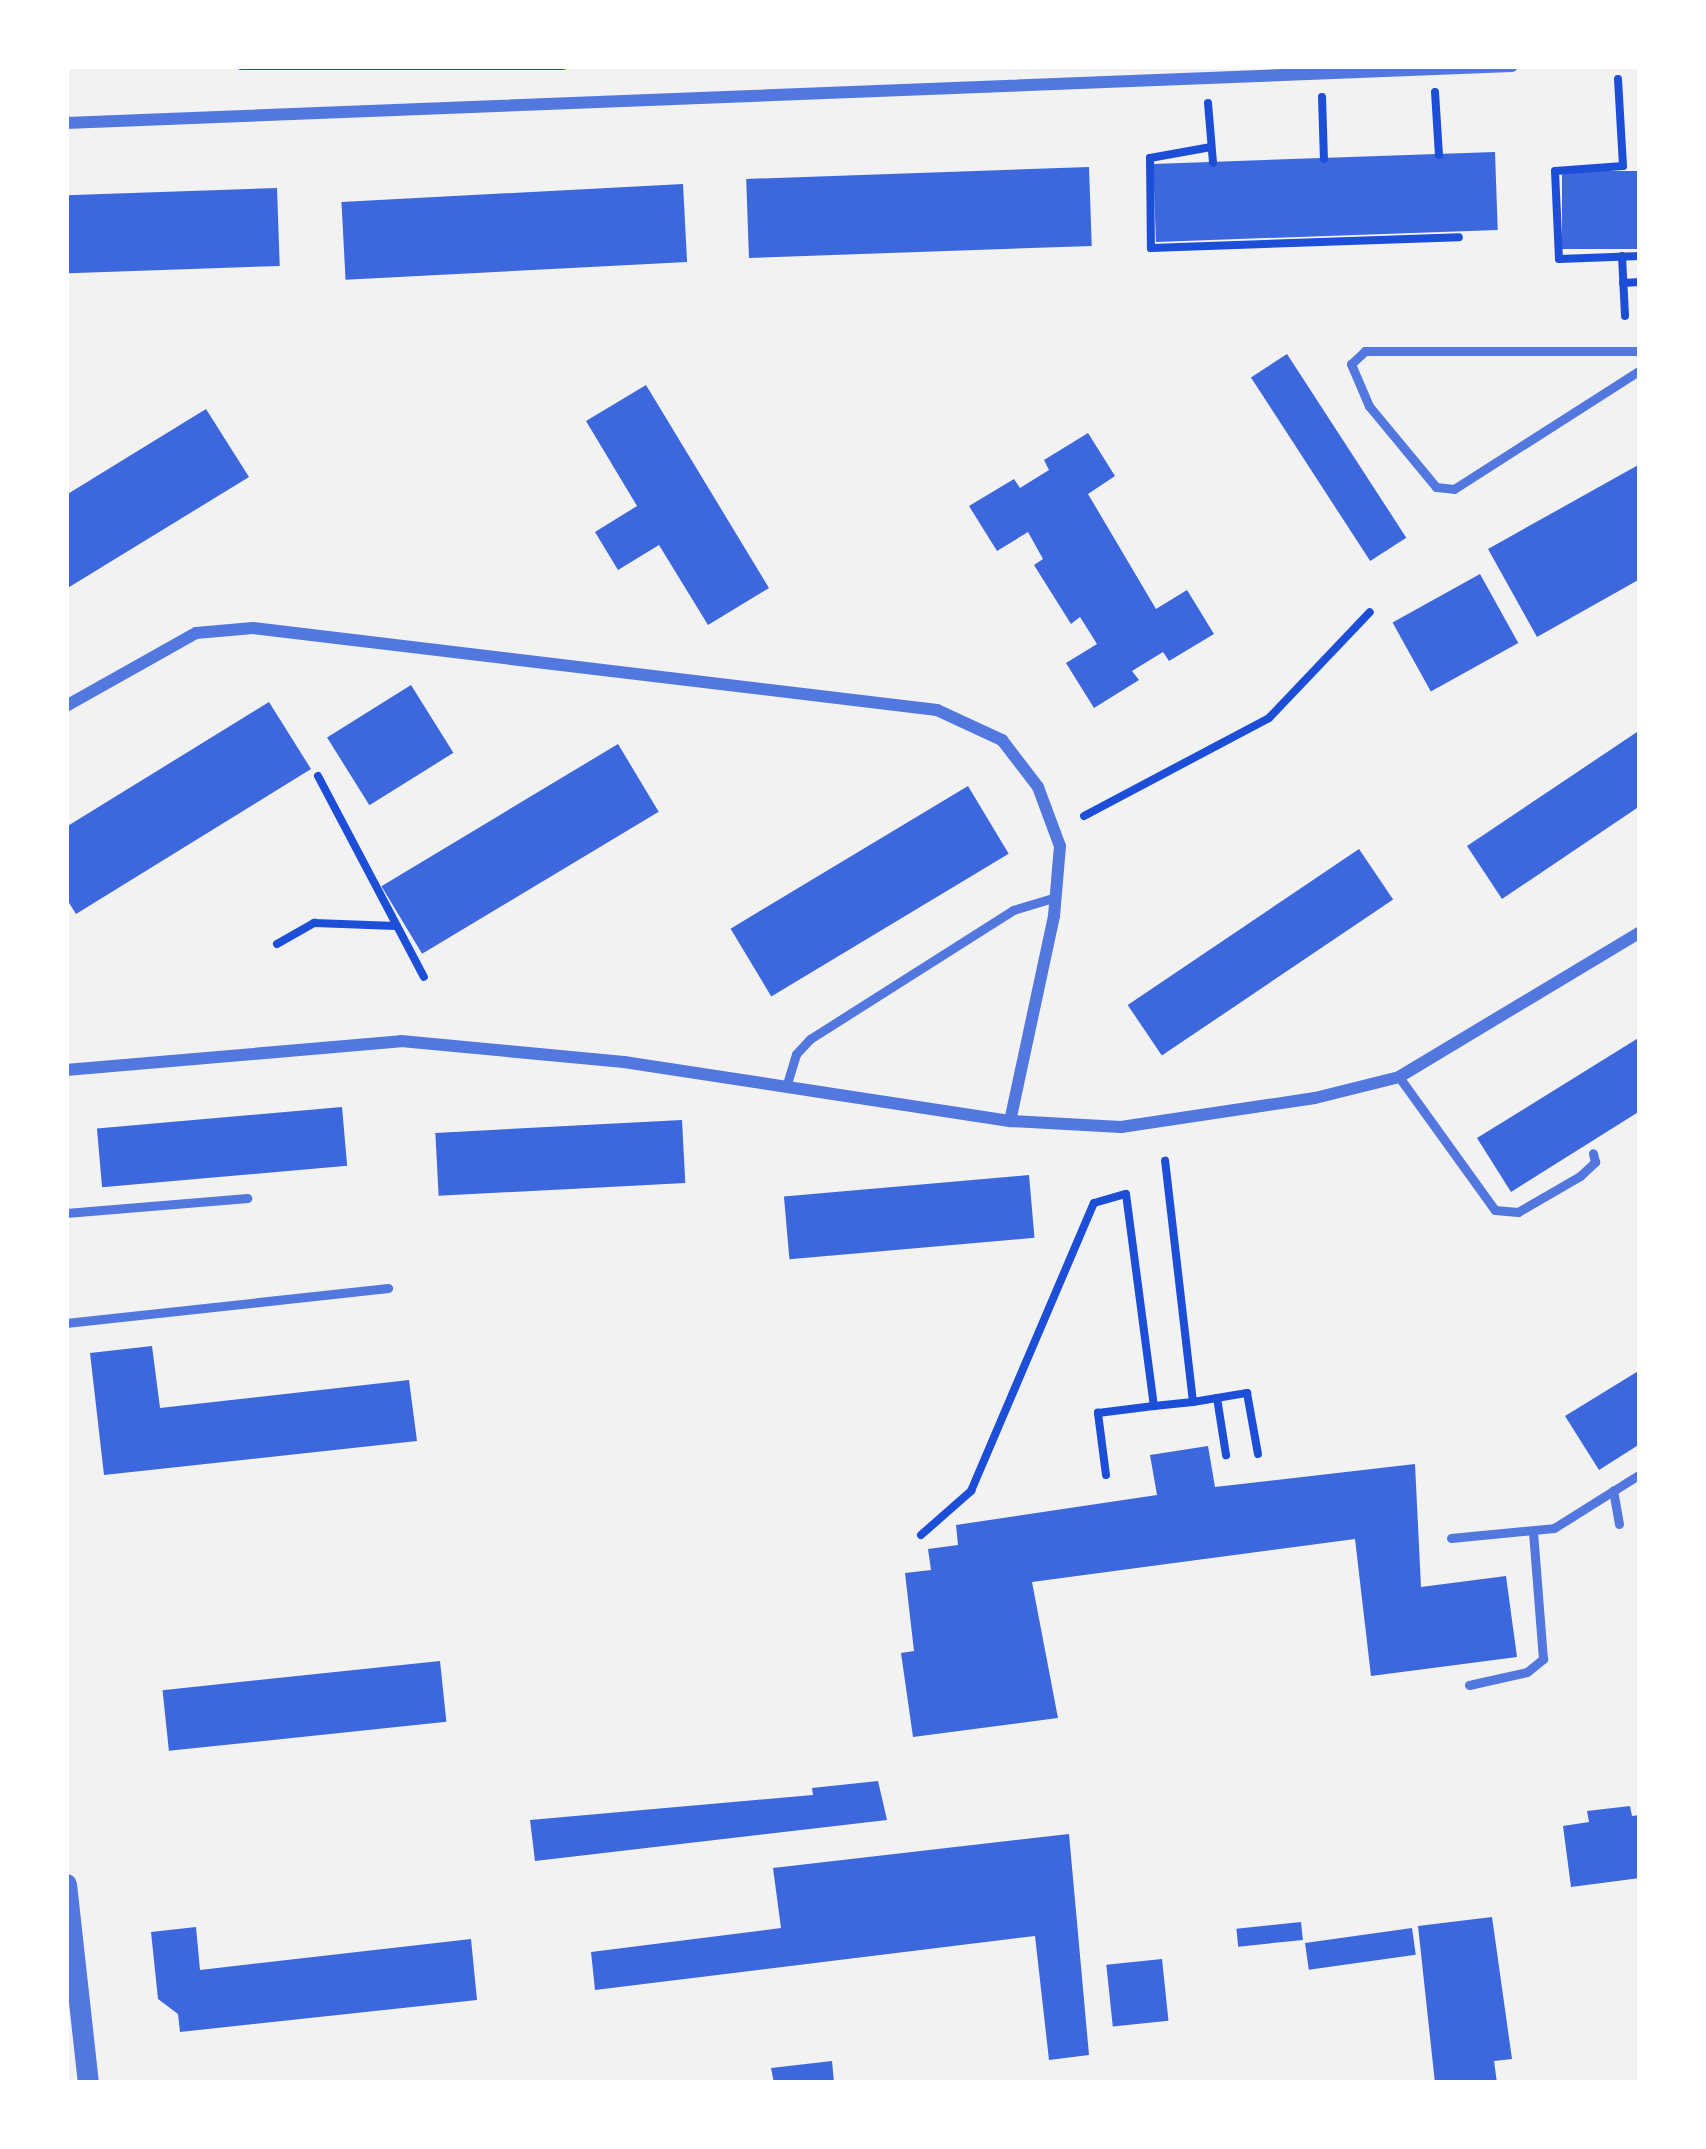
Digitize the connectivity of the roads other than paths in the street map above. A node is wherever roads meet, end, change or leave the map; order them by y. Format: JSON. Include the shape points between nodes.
{"nodes":[{"id":1,"x":1513,"y":66,"type":"edge"},
{"id":2,"x":66,"y":123,"type":"edge"},
{"id":3,"x":1640,"y":351,"type":"edge"},
{"id":4,"x":1640,"y":370,"type":"edge"},
{"id":5,"x":66,"y":706,"type":"edge"},
{"id":6,"x":1056,"y":896,"type":"junction"},
{"id":7,"x":1640,"y":932,"type":"edge"},
{"id":8,"x":66,"y":1070,"type":"edge"},
{"id":9,"x":1399,"y":1077,"type":"junction"},
{"id":10,"x":786,"y":1087,"type":"junction"},
{"id":11,"x":1010,"y":1121,"type":"junction"},
{"id":12,"x":1592,"y":1153,"type":"dead end"},
{"id":13,"x":247,"y":1198,"type":"dead end"},
{"id":14,"x":66,"y":1213,"type":"edge"},
{"id":15,"x":388,"y":1288,"type":"dead end"},
{"id":16,"x":66,"y":1324,"type":"edge"},
{"id":17,"x":1640,"y":1474,"type":"edge"},
{"id":18,"x":1613,"y":1491,"type":"junction"},
{"id":19,"x":1619,"y":1524,"type":"dead end"},
{"id":20,"x":1533,"y":1531,"type":"junction"},
{"id":21,"x":1451,"y":1538,"type":"dead end"},
{"id":22,"x":1469,"y":1685,"type":"dead end"},
{"id":23,"x":66,"y":1884,"type":"edge"},
{"id":24,"x":88,"y":2083,"type":"edge"}],
"edges":[{"from":1,"to":2,"type":"street"},
{"from":3,"to":4,"type":"lane","via":[[1365,351],[1351,364],[1369,406],[1436,487],[1454,489]]},
{"from":5,"to":6,"type":"street","via":[[196,633],[253,628],[937,710],[1002,740],[1039,787],[1060,845]]},
{"from":6,"to":10,"type":"lane","via":[[1013,910],[810,1039]]},
{"from":6,"to":11,"type":"street"},
{"from":7,"to":9,"type":"street"},
{"from":8,"to":10,"type":"street","via":[[401,1041]]},
{"from":9,"to":11,"type":"street","via":[[1315,1098],[1121,1126]]},
{"from":9,"to":12,"type":"lane","via":[[1495,1210],[1518,1212],[1580,1177],[1595,1162]]},
{"from":10,"to":11,"type":"street"},
{"from":13,"to":14,"type":"lane"},
{"from":15,"to":16,"type":"lane"},
{"from":17,"to":18,"type":"lane"},
{"from":18,"to":19,"type":"lane"},
{"from":18,"to":20,"type":"lane","via":[[1554,1528]]},
{"from":20,"to":21,"type":"lane"},
{"from":20,"to":22,"type":"lane","via":[[1543,1659],[1527,1672]]},
{"from":23,"to":24,"type":"street"}]}
